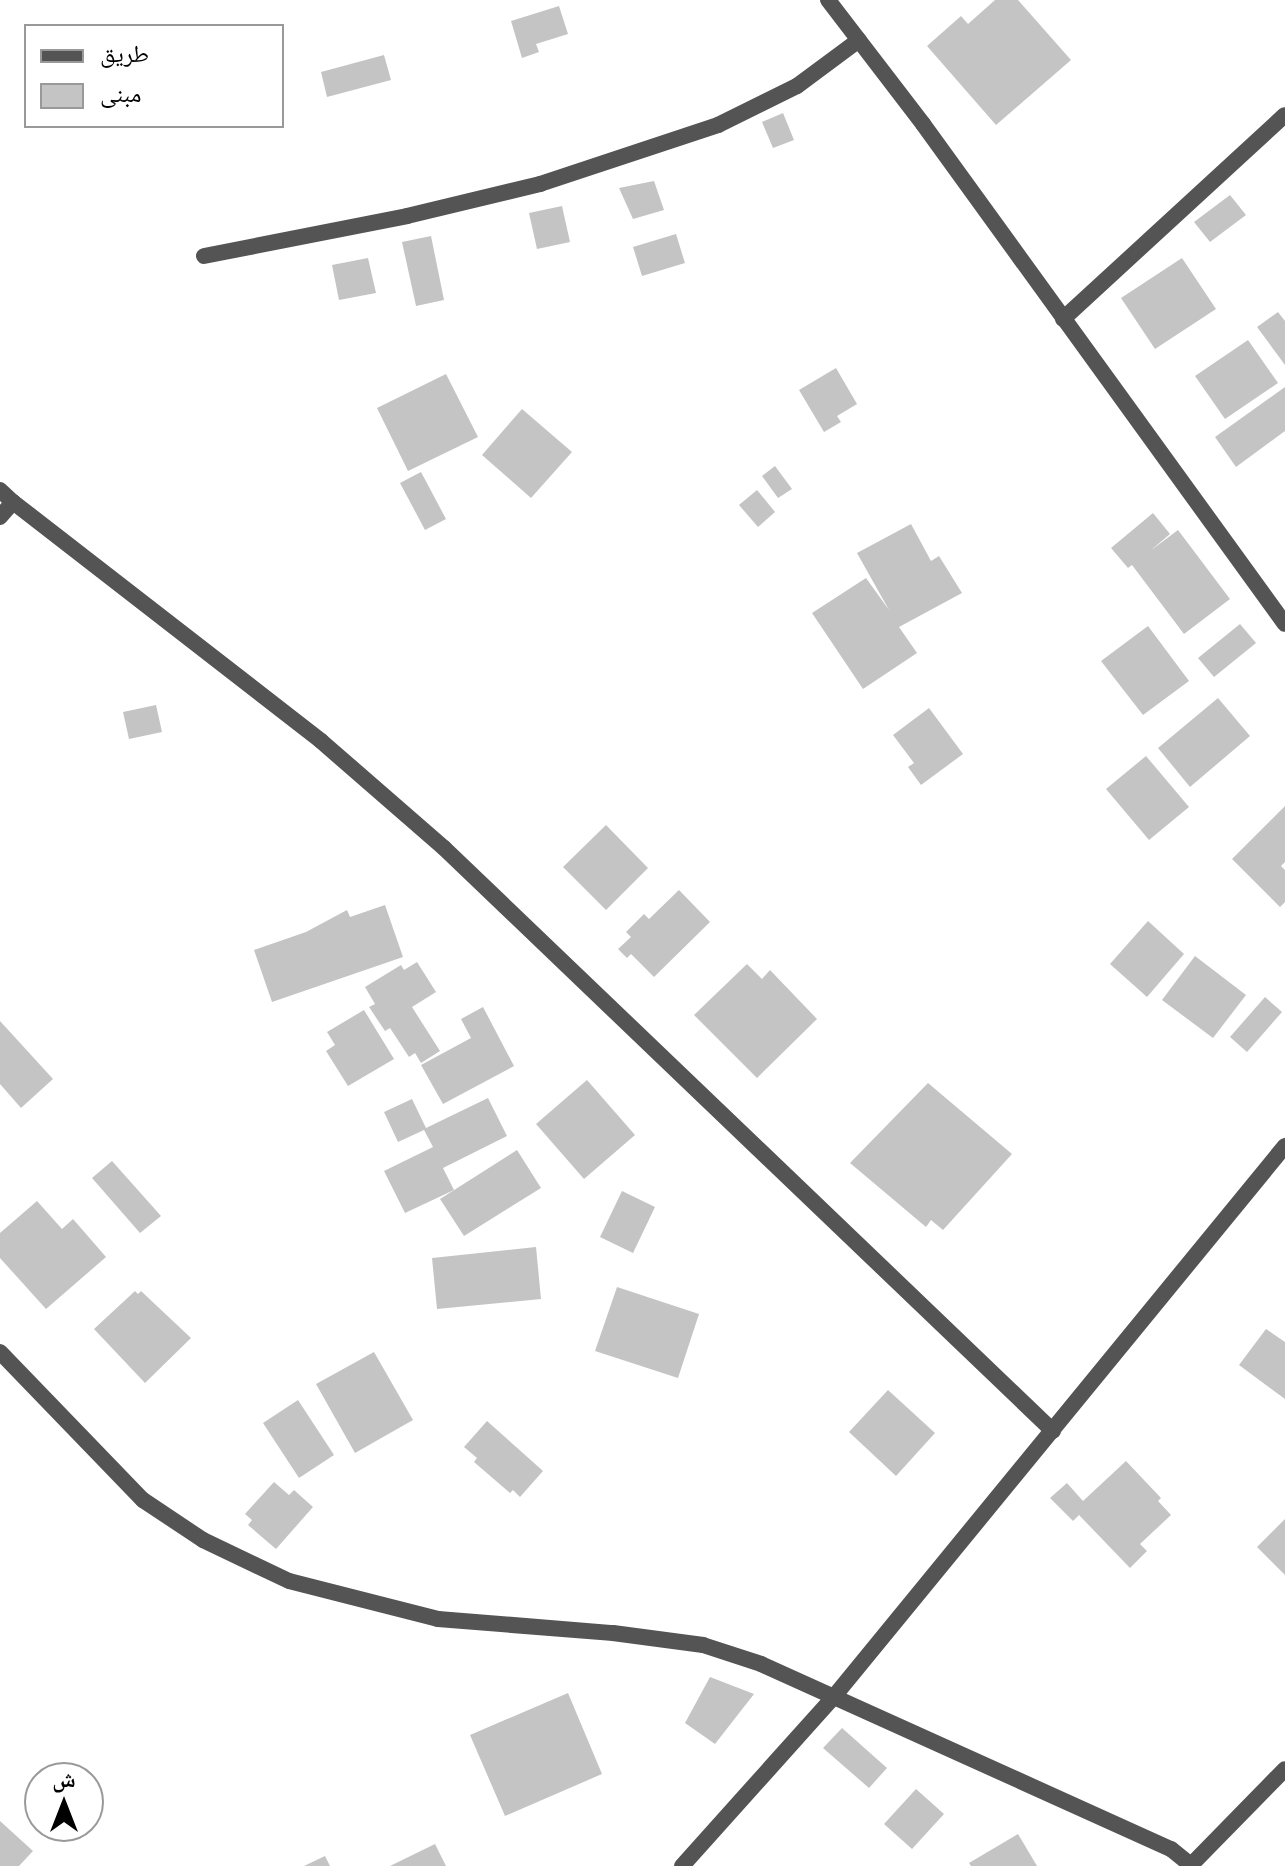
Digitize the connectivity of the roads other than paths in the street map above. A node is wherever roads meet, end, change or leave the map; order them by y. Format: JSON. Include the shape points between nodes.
{"nodes":[{"id":1,"x":828,"y":0,"type":"edge"},
{"id":2,"x":859,"y":40,"type":"junction"},
{"id":3,"x":1285,"y":115,"type":"edge"},
{"id":4,"x":204,"y":256,"type":"dead end"},
{"id":5,"x":1063,"y":319,"type":"junction"},
{"id":6,"x":0,"y":490,"type":"edge"},
{"id":7,"x":13,"y":502,"type":"junction"},
{"id":8,"x":0,"y":517,"type":"edge"},
{"id":9,"x":1285,"y":624,"type":"edge"},
{"id":10,"x":1285,"y":1146,"type":"edge"},
{"id":11,"x":0,"y":1352,"type":"edge"},
{"id":12,"x":1053,"y":1431,"type":"junction"},
{"id":13,"x":832,"y":1699,"type":"junction"},
{"id":14,"x":1285,"y":1769,"type":"edge"},
{"id":15,"x":682,"y":1866,"type":"edge"},
{"id":16,"x":1192,"y":1866,"type":"edge"}],
"edges":[{"from":1,"to":2,"type":"street"},
{"from":2,"to":4,"type":"street","via":[[797,86],[718,125],[540,184]]},
{"from":2,"to":5,"type":"street"},
{"from":3,"to":5,"type":"street"},
{"from":5,"to":9,"type":"street"},
{"from":6,"to":7,"type":"street"},
{"from":7,"to":8,"type":"street"},
{"from":7,"to":12,"type":"street","via":[[321,741],[444,848]]},
{"from":10,"to":12,"type":"street"},
{"from":11,"to":13,"type":"street","via":[[143,1500],[203,1540],[289,1581],[438,1619],[703,1645],[761,1664]]},
{"from":12,"to":13,"type":"street"},
{"from":13,"to":15,"type":"street"},
{"from":13,"to":16,"type":"street","via":[[1171,1849]]},
{"from":14,"to":16,"type":"street"}]}
